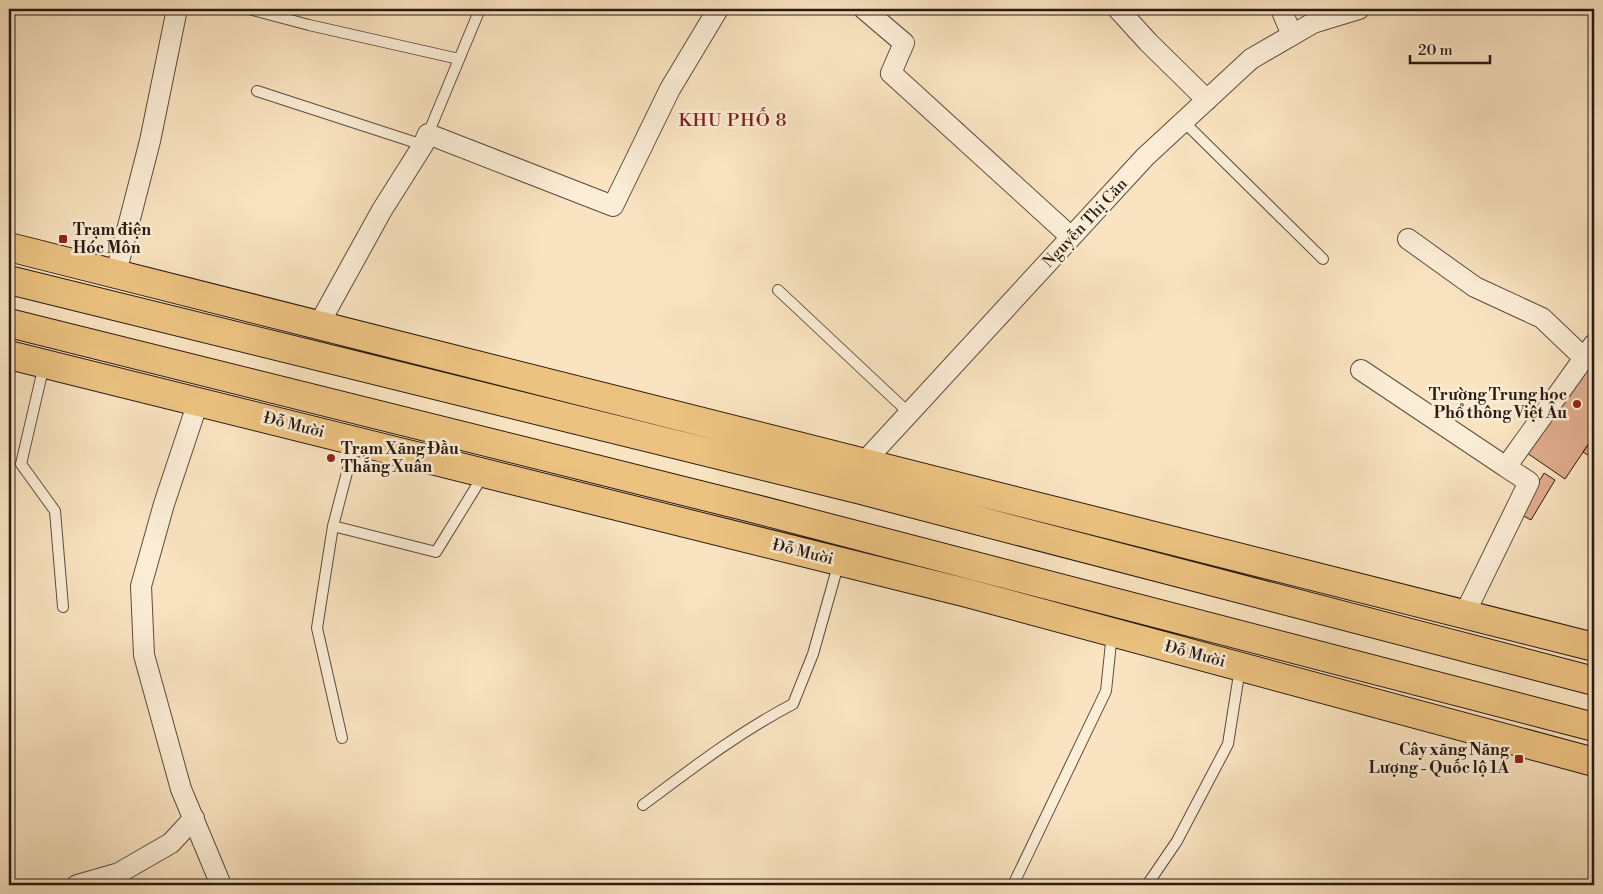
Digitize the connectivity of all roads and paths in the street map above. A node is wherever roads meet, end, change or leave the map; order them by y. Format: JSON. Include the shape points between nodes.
{"nodes":[{"id":1,"x":177,"y":9,"type":"edge"},
{"id":2,"x":250,"y":9,"type":"edge"},
{"id":3,"x":480,"y":9,"type":"edge"},
{"id":4,"x":718,"y":9,"type":"edge"},
{"id":5,"x":864,"y":9,"type":"edge"},
{"id":6,"x":1118,"y":9,"type":"edge"},
{"id":7,"x":1281,"y":9,"type":"edge"},
{"id":8,"x":1359,"y":9,"type":"edge"},
{"id":9,"x":1292,"y":35,"type":"junction"},
{"id":10,"x":459,"y":59,"type":"junction"},
{"id":11,"x":257,"y":92,"type":"dead end"},
{"id":12,"x":1207,"y":100,"type":"junction"},
{"id":13,"x":1183,"y":122,"type":"junction"},
{"id":14,"x":426,"y":139,"type":"junction"},
{"id":15,"x":1071,"y":237,"type":"junction"},
{"id":16,"x":1408,"y":239,"type":"dead end"},
{"id":17,"x":9,"y":247,"type":"edge"},
{"id":18,"x":1323,"y":259,"type":"dead end"},
{"id":19,"x":116,"y":273,"type":"junction"},
{"id":20,"x":9,"y":280,"type":"edge"},
{"id":21,"x":778,"y":290,"type":"dead end"},
{"id":22,"x":9,"y":323,"type":"edge"},
{"id":23,"x":319,"y":324,"type":"junction"},
{"id":24,"x":1589,"y":351,"type":"edge"},
{"id":25,"x":9,"y":355,"type":"edge"},
{"id":26,"x":44,"y":364,"type":"junction"},
{"id":27,"x":1361,"y":370,"type":"dead end"},
{"id":28,"x":198,"y":402,"type":"junction"},
{"id":29,"x":909,"y":413,"type":"junction"},
{"id":30,"x":356,"y":441,"type":"junction"},
{"id":31,"x":866,"y":460,"type":"junction"},
{"id":32,"x":1506,"y":467,"type":"junction"},
{"id":33,"x":485,"y":473,"type":"junction"},
{"id":34,"x":861,"y":490,"type":"junction"},
{"id":35,"x":333,"y":526,"type":"junction"},
{"id":36,"x":839,"y":561,"type":"junction"},
{"id":37,"x":63,"y":607,"type":"dead end"},
{"id":38,"x":1465,"y":613,"type":"junction"},
{"id":39,"x":1112,"y":632,"type":"junction"},
{"id":40,"x":1594,"y":646,"type":"edge"},
{"id":41,"x":1240,"y":666,"type":"junction"},
{"id":42,"x":1594,"y":681,"type":"edge"},
{"id":43,"x":1594,"y":727,"type":"edge"},
{"id":44,"x":342,"y":738,"type":"dead end"},
{"id":45,"x":1594,"y":762,"type":"edge"},
{"id":46,"x":642,"y":805,"type":"dead end"},
{"id":47,"x":194,"y":818,"type":"junction"},
{"id":48,"x":77,"y":885,"type":"edge"},
{"id":49,"x":221,"y":885,"type":"edge"},
{"id":50,"x":1013,"y":885,"type":"edge"},
{"id":51,"x":1147,"y":885,"type":"edge"}],
"edges":[{"from":1,"to":19,"type":"street","via":[[150,141]]},
{"from":2,"to":10,"type":"lane"},
{"from":3,"to":10,"type":"lane"},
{"from":4,"to":14,"type":"street","via":[[670,89],[613,206]]},
{"from":5,"to":15,"type":"street","via":[[904,43],[891,73]]},
{"from":6,"to":12,"type":"street"},
{"from":7,"to":9,"type":"street"},
{"from":8,"to":9,"type":"street","name":"Nguyễn Thị Căn","via":[[1313,23]]},
{"from":9,"to":12,"type":"street","name":"Nguyễn Thị Căn","via":[[1250,59]]},
{"from":10,"to":14,"type":"lane"},
{"from":11,"to":14,"type":"lane"},
{"from":12,"to":13,"type":"street","name":"Nguyễn Thị Căn"},
{"from":13,"to":15,"type":"street","name":"Nguyễn Thị Căn","via":[[1145,157]]},
{"from":13,"to":18,"type":"lane"},
{"from":14,"to":23,"type":"street","via":[[382,210]]},
{"from":15,"to":29,"type":"street","name":"Nguyễn Thị Căn"},
{"from":16,"to":24,"type":"street","via":[[1475,286],[1542,318]]},
{"from":17,"to":19,"type":"highway"},
{"from":19,"to":23,"type":"highway"},
{"from":20,"to":34,"type":"highway"},
{"from":21,"to":29,"type":"lane"},
{"from":22,"to":43,"type":"highway","name":"Đỗ Mười","via":[[762,511]]},
{"from":23,"to":31,"type":"highway"},
{"from":24,"to":32,"type":"street"},
{"from":25,"to":26,"type":"highway","name":"Đỗ Mười"},
{"from":26,"to":28,"type":"highway","name":"Đỗ Mười"},
{"from":26,"to":37,"type":"lane","via":[[20,464],[56,511]]},
{"from":27,"to":32,"type":"street"},
{"from":28,"to":30,"type":"highway","name":"Đỗ Mười"},
{"from":28,"to":47,"type":"street","via":[[164,504],[142,586],[144,655],[182,789]]},
{"from":29,"to":31,"type":"street","name":"Nguyễn Thị Căn"},
{"from":30,"to":33,"type":"highway","name":"Đỗ Mười"},
{"from":30,"to":35,"type":"lane"},
{"from":31,"to":34,"type":"street"},
{"from":31,"to":38,"type":"highway"},
{"from":32,"to":38,"type":"street","via":[[1529,482]]},
{"from":33,"to":35,"type":"lane","via":[[436,552]]},
{"from":33,"to":36,"type":"highway","name":"Đỗ Mười"},
{"from":34,"to":42,"type":"highway"},
{"from":35,"to":44,"type":"lane","via":[[317,628]]},
{"from":36,"to":39,"type":"highway","name":"Đỗ Mười"},
{"from":36,"to":46,"type":"lane","via":[[812,654],[793,704],[765,718]]},
{"from":38,"to":40,"type":"highway"},
{"from":39,"to":41,"type":"highway","name":"Đỗ Mười"},
{"from":39,"to":50,"type":"lane","via":[[1106,691]]},
{"from":41,"to":45,"type":"highway","name":"Đỗ Mười"},
{"from":41,"to":51,"type":"lane","via":[[1228,744],[1177,841]]},
{"from":47,"to":48,"type":"street","via":[[171,843],[119,873]]},
{"from":47,"to":49,"type":"street"}]}
